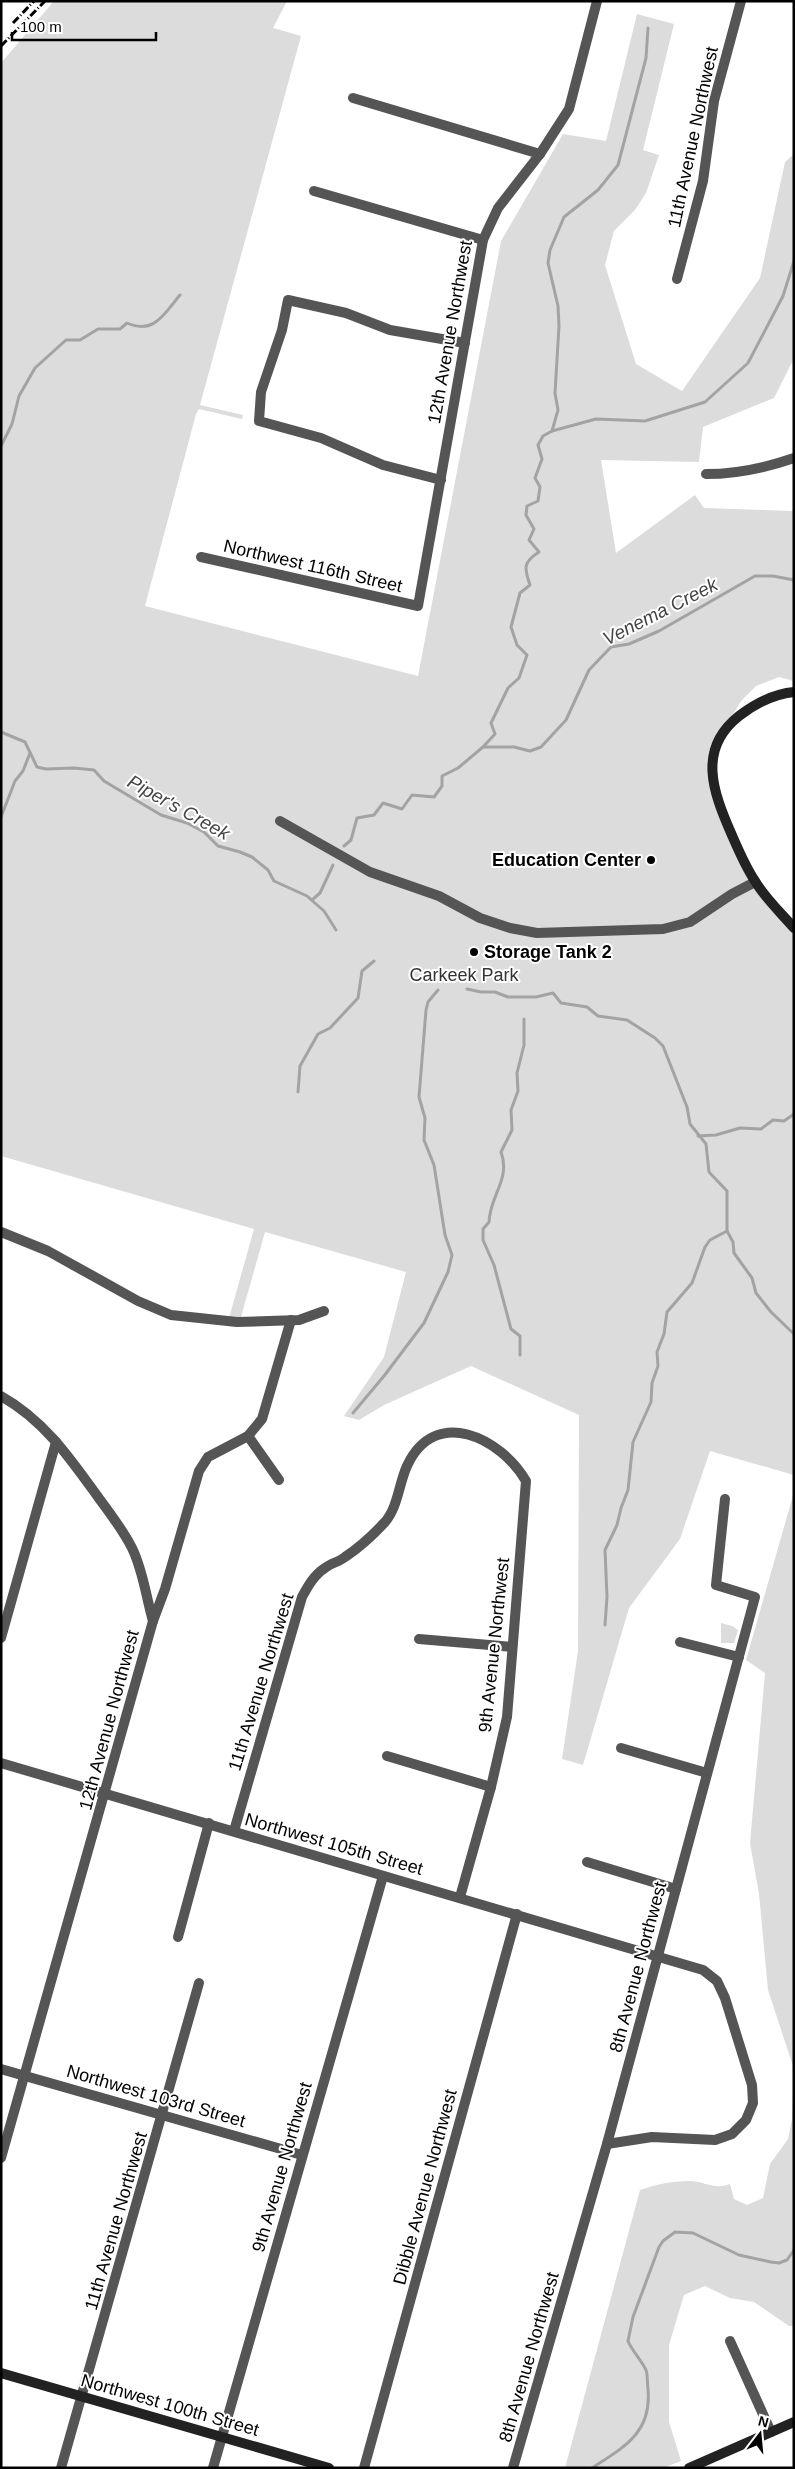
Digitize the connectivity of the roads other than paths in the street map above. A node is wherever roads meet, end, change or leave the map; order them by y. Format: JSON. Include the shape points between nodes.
{"nodes":[{"id":1,"x":597,"y":1,"type":"edge"},
{"id":2,"x":740,"y":1,"type":"edge"},
{"id":3,"x":353,"y":98,"type":"dead end"},
{"id":4,"x":540,"y":154,"type":"junction"},
{"id":5,"x":314,"y":191,"type":"dead end"},
{"id":6,"x":483,"y":240,"type":"junction"},
{"id":7,"x":677,"y":279,"type":"dead end"},
{"id":8,"x":465,"y":343,"type":"junction"},
{"id":9,"x":794,"y":458,"type":"edge"},
{"id":10,"x":706,"y":474,"type":"dead end"},
{"id":11,"x":441,"y":480,"type":"junction"},
{"id":12,"x":201,"y":557,"type":"dead end"},
{"id":13,"x":418,"y":606,"type":"joint"},
{"id":14,"x":794,"y":692,"type":"edge"},
{"id":15,"x":280,"y":821,"type":"dead end"},
{"id":16,"x":755,"y":882,"type":"junction"},
{"id":17,"x":794,"y":928,"type":"edge"},
{"id":18,"x":1,"y":1232,"type":"edge"},
{"id":19,"x":324,"y":1311,"type":"dead end"},
{"id":20,"x":291,"y":1320,"type":"junction"},
{"id":21,"x":1,"y":1396,"type":"edge"},
{"id":22,"x":248,"y":1436,"type":"junction"},
{"id":23,"x":484,"y":1440,"type":"joint"},
{"id":24,"x":56,"y":1442,"type":"junction"},
{"id":25,"x":279,"y":1480,"type":"dead end"},
{"id":26,"x":725,"y":1499,"type":"dead end"},
{"id":27,"x":153,"y":1621,"type":"junction"},
{"id":28,"x":1,"y":1638,"type":"edge"},
{"id":29,"x":419,"y":1639,"type":"dead end"},
{"id":30,"x":680,"y":1642,"type":"dead end"},
{"id":31,"x":512,"y":1647,"type":"junction"},
{"id":32,"x":739,"y":1657,"type":"junction"},
{"id":33,"x":621,"y":1748,"type":"dead end"},
{"id":34,"x":387,"y":1756,"type":"dead end"},
{"id":35,"x":1,"y":1763,"type":"edge"},
{"id":36,"x":707,"y":1773,"type":"junction"},
{"id":37,"x":491,"y":1787,"type":"junction"},
{"id":38,"x":106,"y":1793,"type":"junction"},
{"id":39,"x":209,"y":1823,"type":"junction"},
{"id":40,"x":234,"y":1831,"type":"junction"},
{"id":41,"x":587,"y":1862,"type":"dead end"},
{"id":42,"x":383,"y":1876,"type":"junction"},
{"id":43,"x":676,"y":1889,"type":"junction"},
{"id":44,"x":460,"y":1896,"type":"junction"},
{"id":45,"x":517,"y":1914,"type":"junction"},
{"id":46,"x":178,"y":1938,"type":"dead end"},
{"id":47,"x":657,"y":1957,"type":"junction"},
{"id":48,"x":199,"y":1983,"type":"dead end"},
{"id":49,"x":1,"y":2069,"type":"edge"},
{"id":50,"x":25,"y":2075,"type":"junction"},
{"id":51,"x":163,"y":2115,"type":"junction"},
{"id":52,"x":607,"y":2144,"type":"junction"},
{"id":53,"x":302,"y":2155,"type":"junction"},
{"id":54,"x":1,"y":2158,"type":"edge"},
{"id":55,"x":730,"y":2342,"type":"dead end"},
{"id":56,"x":1,"y":2373,"type":"edge"},
{"id":57,"x":82,"y":2397,"type":"junction"},
{"id":58,"x":794,"y":2422,"type":"edge"},
{"id":59,"x":771,"y":2432,"type":"junction"},
{"id":60,"x":221,"y":2437,"type":"junction"},
{"id":61,"x":61,"y":2468,"type":"edge"},
{"id":62,"x":213,"y":2468,"type":"edge"},
{"id":63,"x":329,"y":2468,"type":"edge"},
{"id":64,"x":364,"y":2468,"type":"edge"},
{"id":65,"x":514,"y":2468,"type":"edge"},
{"id":66,"x":690,"y":2468,"type":"edge"}],
"edges":[{"from":1,"to":4,"type":"street","name":"12th Avenue Northwest","via":[[570,109]]},
{"from":2,"to":7,"type":"street","name":"11th Avenue Northwest","via":[[714,101],[702,181]]},
{"from":3,"to":4,"type":"street"},
{"from":4,"to":6,"type":"street","name":"12th Avenue Northwest","via":[[498,208]]},
{"from":5,"to":6,"type":"street"},
{"from":6,"to":8,"type":"street","name":"12th Avenue Northwest"},
{"from":8,"to":11,"type":"street","name":"12th Avenue Northwest"},
{"from":8,"to":11,"type":"street","via":[[390,330],[346,313],[288,300],[282,330],[261,392],[259,420],[321,438],[383,465]]},
{"from":9,"to":10,"type":"street","via":[[766,468]]},
{"from":11,"to":13,"type":"street","name":"12th Avenue Northwest"},
{"from":12,"to":13,"type":"street","name":"Northwest 116th Street"},
{"from":14,"to":16,"type":"main road","via":[[758,702],[726,726],[713,756],[715,791]]},
{"from":15,"to":16,"type":"street","via":[[370,872],[439,896],[480,918],[510,928],[537,932],[663,929],[690,922]]},
{"from":16,"to":17,"type":"main road"},
{"from":18,"to":20,"type":"street","via":[[48,1251],[170,1315],[237,1322]]},
{"from":19,"to":20,"type":"street"},
{"from":20,"to":22,"type":"street","name":"12th Avenue Northwest","via":[[266,1412]]},
{"from":21,"to":24,"type":"street","via":[[34,1418]]},
{"from":22,"to":25,"type":"street"},
{"from":22,"to":27,"type":"street","name":"12th Avenue Northwest","via":[[208,1457],[199,1471]]},
{"from":23,"to":31,"type":"street","name":"9th Avenue Northwest","via":[[504,1452],[526,1481]]},
{"from":23,"to":40,"type":"street","name":"11th Avenue Northwest","via":[[464,1432],[444,1434],[427,1441],[406,1466],[398,1496],[387,1519],[344,1558],[312,1579],[302,1597]]},
{"from":24,"to":27,"type":"street","via":[[132,1548]]},
{"from":24,"to":28,"type":"street"},
{"from":26,"to":32,"type":"street","name":"8th Avenue Northwest","via":[[716,1585],[755,1597]]},
{"from":27,"to":38,"type":"street","name":"12th Avenue Northwest"},
{"from":29,"to":31,"type":"street"},
{"from":30,"to":32,"type":"street"},
{"from":31,"to":37,"type":"street","name":"9th Avenue Northwest","via":[[507,1717]]},
{"from":32,"to":36,"type":"street","name":"8th Avenue Northwest"},
{"from":33,"to":36,"type":"street"},
{"from":34,"to":37,"type":"street"},
{"from":35,"to":38,"type":"street","name":"Northwest 105th Street"},
{"from":36,"to":43,"type":"street","name":"8th Avenue Northwest"},
{"from":37,"to":44,"type":"street","name":"9th Avenue Northwest"},
{"from":38,"to":39,"type":"street","name":"Northwest 105th Street"},
{"from":38,"to":50,"type":"street","name":"12th Avenue Northwest"},
{"from":39,"to":40,"type":"street","name":"Northwest 105th Street"},
{"from":39,"to":46,"type":"street"},
{"from":40,"to":42,"type":"street","name":"Northwest 105th Street"},
{"from":41,"to":43,"type":"street"},
{"from":42,"to":44,"type":"street","name":"Northwest 105th Street"},
{"from":42,"to":53,"type":"street","name":"9th Avenue Northwest"},
{"from":43,"to":47,"type":"street","name":"8th Avenue Northwest"},
{"from":44,"to":45,"type":"street","name":"Northwest 105th Street"},
{"from":45,"to":47,"type":"street","name":"Northwest 105th Street"},
{"from":45,"to":64,"type":"street","name":"Dibble Avenue Northwest"},
{"from":47,"to":52,"type":"street","name":"8th Avenue Northwest"},
{"from":47,"to":52,"type":"street","name":"Northwest 105th Street","via":[[703,1970],[720,1986],[752,2085],[753,2103],[744,2124],[722,2139],[652,2137]]},
{"from":48,"to":51,"type":"street","name":"11th Avenue Northwest"},
{"from":49,"to":50,"type":"street","name":"Northwest 103rd Street"},
{"from":50,"to":51,"type":"street","name":"Northwest 103rd Street"},
{"from":50,"to":54,"type":"street","name":"12th Avenue Northwest"},
{"from":51,"to":53,"type":"street","name":"Northwest 103rd Street"},
{"from":51,"to":57,"type":"street","name":"11th Avenue Northwest"},
{"from":52,"to":65,"type":"street","name":"8th Avenue Northwest"},
{"from":53,"to":60,"type":"street","name":"9th Avenue Northwest"},
{"from":55,"to":59,"type":"street"},
{"from":56,"to":57,"type":"main road","name":"Northwest 100th Street"},
{"from":57,"to":60,"type":"main road","name":"Northwest 100th Street"},
{"from":57,"to":61,"type":"street","name":"11th Avenue Northwest"},
{"from":58,"to":59,"type":"main road"},
{"from":59,"to":66,"type":"main road"},
{"from":60,"to":62,"type":"street","name":"9th Avenue Northwest"},
{"from":60,"to":63,"type":"main road","name":"Northwest 100th Street"}]}
